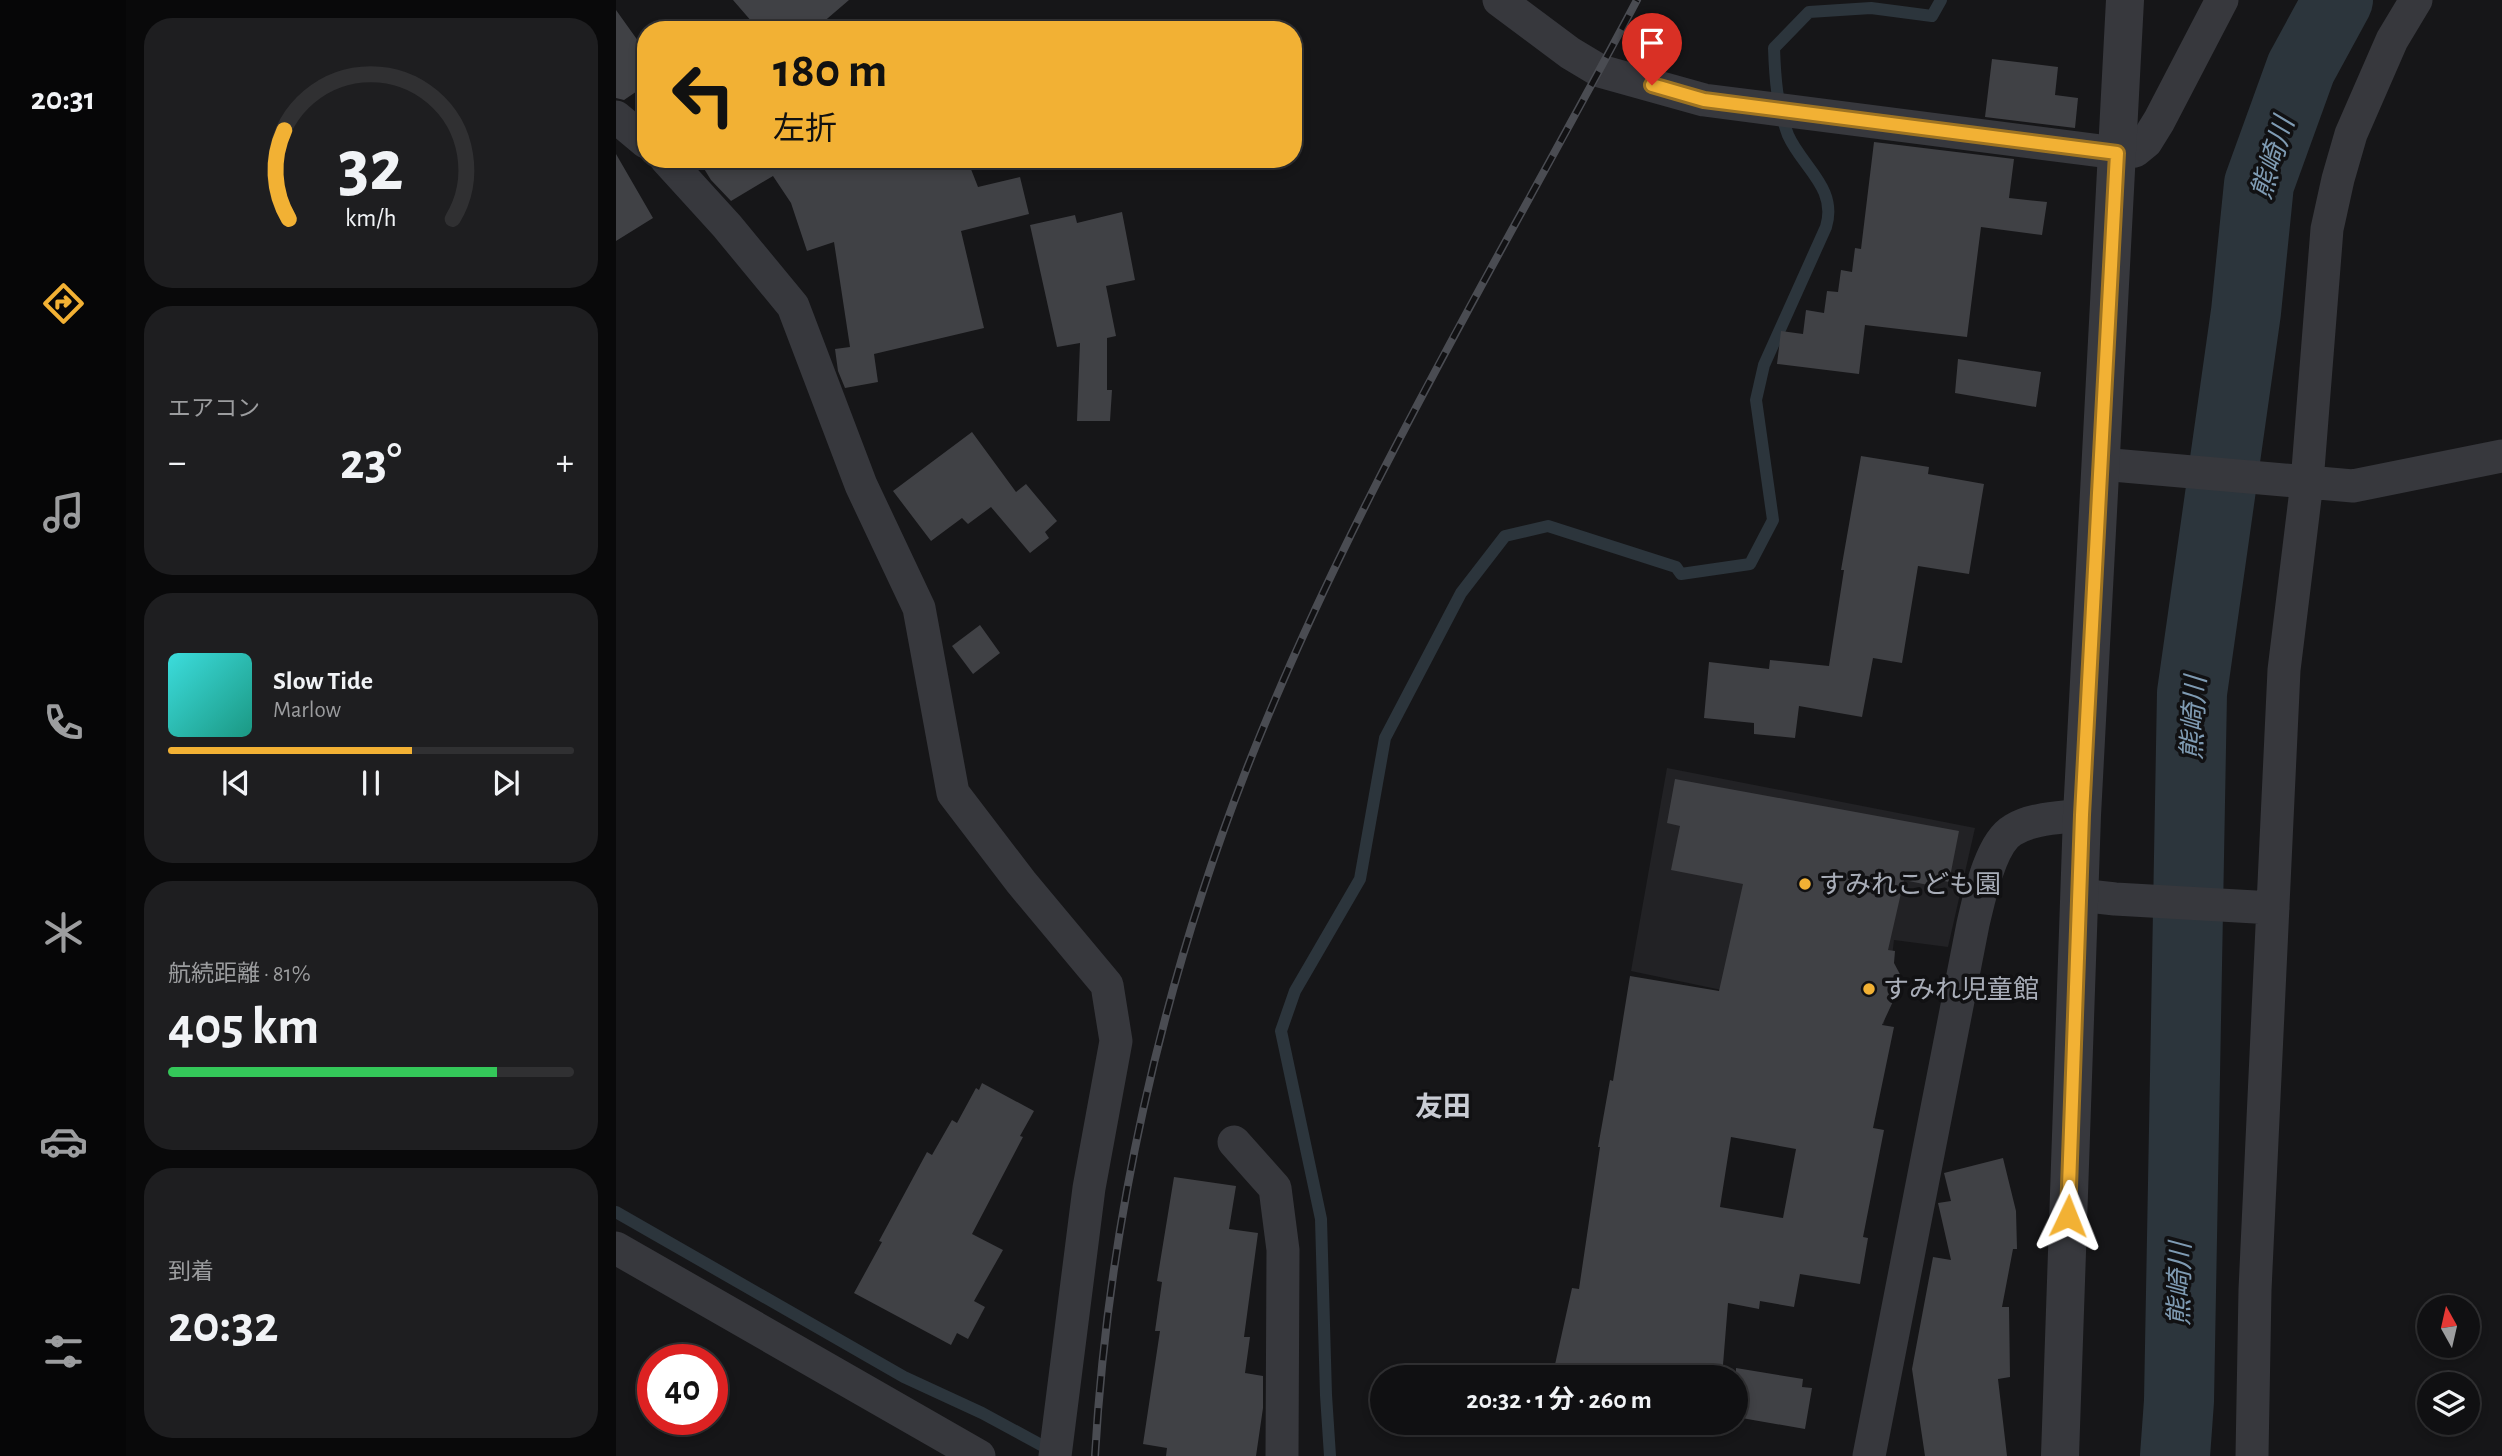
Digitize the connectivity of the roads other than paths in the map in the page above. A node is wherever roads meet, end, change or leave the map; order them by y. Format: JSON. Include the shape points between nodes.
{"nodes":[{"id":1,"x":1499,"y":0,"type":"edge"},
{"id":2,"x":2125,"y":0,"type":"edge"},
{"id":3,"x":2222,"y":0,"type":"edge"},
{"id":4,"x":2416,"y":0,"type":"edge"},
{"id":5,"x":616,"y":117,"type":"edge"},
{"id":6,"x":637,"y":134,"type":"edge"},
{"id":7,"x":2117,"y":153,"type":"junction"},
{"id":8,"x":674,"y":168,"type":"edge"},
{"id":9,"x":2502,"y":457,"type":"edge"},
{"id":10,"x":2101,"y":464,"type":"junction"},
{"id":11,"x":2307,"y":482,"type":"junction"},
{"id":12,"x":2082,"y":815,"type":"junction"},
{"id":13,"x":2097,"y":897,"type":"junction"},
{"id":14,"x":2266,"y":908,"type":"junction"},
{"id":15,"x":1234,"y":1142,"type":"dead end"},
{"id":16,"x":616,"y":1248,"type":"edge"},
{"id":17,"x":1057,"y":1445,"type":"edge"},
{"id":18,"x":979,"y":1456,"type":"edge"},
{"id":19,"x":1282,"y":1456,"type":"edge"},
{"id":20,"x":1869,"y":1456,"type":"edge"},
{"id":21,"x":2060,"y":1456,"type":"edge"},
{"id":22,"x":2252,"y":1456,"type":"edge"}],
"edges":[{"from":1,"to":7,"type":"street","via":[[1600,71],[1704,100]]},
{"from":2,"to":7,"type":"street"},
{"from":3,"to":7,"type":"street","via":[[2146,142],[2135,151]]},
{"from":4,"to":11,"type":"street","via":[[2373,81],[2337,179],[2321,280]]},
{"from":5,"to":6,"type":"street"},
{"from":7,"to":10,"type":"street"},
{"from":8,"to":17,"type":"street","via":[[793,306],[861,485],[919,608],[953,793],[1107,985],[1116,1041],[1089,1188]]},
{"from":9,"to":11,"type":"street","via":[[2353,486]]},
{"from":10,"to":11,"type":"street"},
{"from":10,"to":12,"type":"street"},
{"from":11,"to":14,"type":"street","via":[[2284,670]]},
{"from":12,"to":13,"type":"street"},
{"from":12,"to":20,"type":"street","via":[[2012,830],[1996,852],[1981,892]]},
{"from":13,"to":14,"type":"street"},
{"from":13,"to":21,"type":"street"},
{"from":14,"to":22,"type":"street"},
{"from":15,"to":19,"type":"street","via":[[1275,1188],[1283,1250]]},
{"from":16,"to":18,"type":"street"}]}
